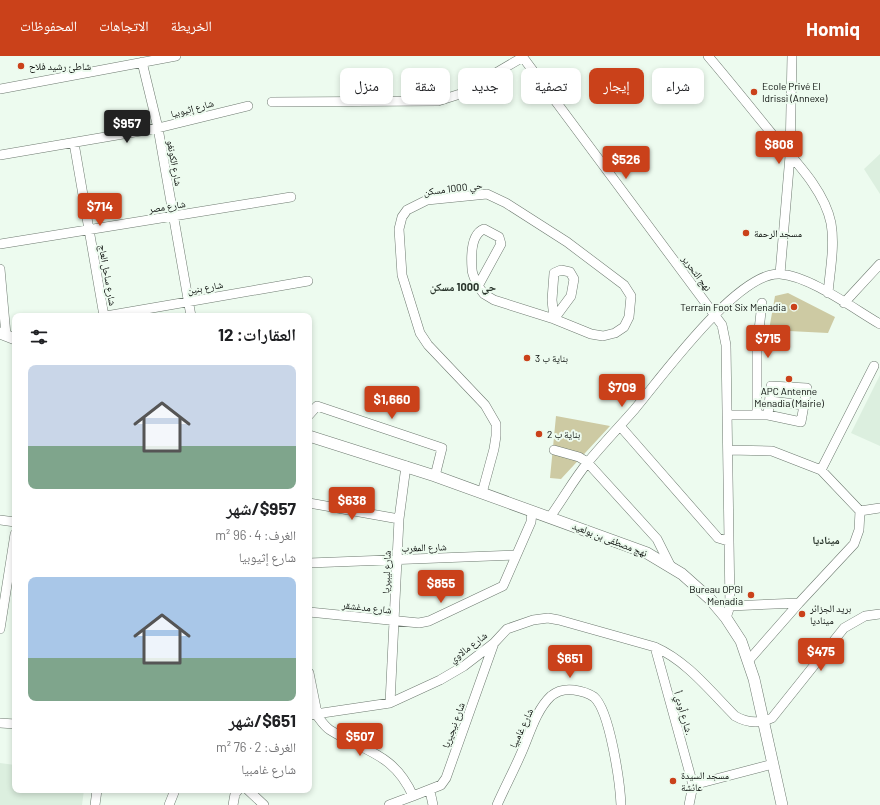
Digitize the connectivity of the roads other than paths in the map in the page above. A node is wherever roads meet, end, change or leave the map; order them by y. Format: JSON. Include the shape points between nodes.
{"nodes":[{"id":1,"x":176,"y":56,"type":"edge"},
{"id":2,"x":708,"y":56,"type":"edge"},
{"id":3,"x":792,"y":56,"type":"edge"},
{"id":4,"x":523,"y":57,"type":"edge"},
{"id":5,"x":142,"y":62,"type":"junction"},
{"id":6,"x":0,"y":89,"type":"edge"},
{"id":7,"x":272,"y":102,"type":"dead end"},
{"id":8,"x":248,"y":106,"type":"dead end"},
{"id":9,"x":158,"y":128,"type":"junction"},
{"id":10,"x":74,"y":143,"type":"junction"},
{"id":11,"x":0,"y":155,"type":"edge"},
{"id":12,"x":790,"y":156,"type":"junction"},
{"id":13,"x":291,"y":197,"type":"dead end"},
{"id":14,"x":173,"y":216,"type":"junction"},
{"id":15,"x":90,"y":229,"type":"junction"},
{"id":16,"x":0,"y":244,"type":"edge"},
{"id":17,"x":880,"y":264,"type":"edge"},
{"id":18,"x":0,"y":269,"type":"edge"},
{"id":19,"x":780,"y":274,"type":"junction"},
{"id":20,"x":308,"y":281,"type":"dead end"},
{"id":21,"x":478,"y":286,"type":"junction"},
{"id":22,"x":828,"y":293,"type":"junction"},
{"id":23,"x":188,"y":301,"type":"junction"},
{"id":24,"x":762,"y":303,"type":"dead end"},
{"id":25,"x":844,"y":303,"type":"junction"},
{"id":26,"x":104,"y":313,"type":"edge"},
{"id":27,"x":122,"y":313,"type":"edge"},
{"id":28,"x":190,"y":313,"type":"edge"},
{"id":29,"x":714,"y":315,"type":"junction"},
{"id":30,"x":554,"y":319,"type":"junction"},
{"id":31,"x":880,"y":324,"type":"edge"},
{"id":32,"x":7,"y":336,"type":"edge"},
{"id":33,"x":874,"y":366,"type":"dead end"},
{"id":34,"x":770,"y":401,"type":"junction"},
{"id":35,"x":804,"y":405,"type":"junction"},
{"id":36,"x":312,"y":412,"type":"edge"},
{"id":37,"x":728,"y":415,"type":"junction"},
{"id":38,"x":757,"y":415,"type":"junction"},
{"id":39,"x":768,"y":415,"type":"junction"},
{"id":40,"x":620,"y":426,"type":"junction"},
{"id":41,"x":312,"y":437,"type":"edge"},
{"id":42,"x":554,"y":450,"type":"dead end"},
{"id":43,"x":728,"y":450,"type":"junction"},
{"id":44,"x":587,"y":462,"type":"junction"},
{"id":45,"x":406,"y":466,"type":"junction"},
{"id":46,"x":821,"y":470,"type":"junction"},
{"id":47,"x":435,"y":476,"type":"junction"},
{"id":48,"x":482,"y":493,"type":"junction"},
{"id":49,"x":312,"y":503,"type":"edge"},
{"id":50,"x":880,"y":508,"type":"edge"},
{"id":51,"x":860,"y":511,"type":"junction"},
{"id":52,"x":532,"y":512,"type":"junction"},
{"id":53,"x":550,"y":517,"type":"junction"},
{"id":54,"x":399,"y":519,"type":"junction"},
{"id":55,"x":0,"y":520,"type":"edge"},
{"id":56,"x":12,"y":522,"type":"edge"},
{"id":57,"x":728,"y":541,"type":"junction"},
{"id":58,"x":12,"y":553,"type":"edge"},
{"id":59,"x":516,"y":555,"type":"junction"},
{"id":60,"x":398,"y":559,"type":"junction"},
{"id":61,"x":312,"y":564,"type":"edge"},
{"id":62,"x":670,"y":565,"type":"junction"},
{"id":63,"x":799,"y":603,"type":"junction"},
{"id":64,"x":730,"y":606,"type":"junction"},
{"id":65,"x":312,"y":612,"type":"edge"},
{"id":66,"x":880,"y":614,"type":"edge"},
{"id":67,"x":726,"y":618,"type":"junction"},
{"id":68,"x":395,"y":621,"type":"junction"},
{"id":69,"x":0,"y":629,"type":"edge"},
{"id":70,"x":494,"y":643,"type":"junction"},
{"id":71,"x":655,"y":647,"type":"junction"},
{"id":72,"x":749,"y":660,"type":"junction"},
{"id":73,"x":390,"y":703,"type":"junction"},
{"id":74,"x":312,"y":704,"type":"edge"},
{"id":75,"x":313,"y":714,"type":"edge"},
{"id":76,"x":764,"y":722,"type":"junction"},
{"id":77,"x":0,"y":723,"type":"edge"},
{"id":78,"x":12,"y":724,"type":"edge"},
{"id":79,"x":773,"y":764,"type":"junction"},
{"id":80,"x":779,"y":784,"type":"junction"},
{"id":81,"x":693,"y":785,"type":"junction"},
{"id":82,"x":430,"y":790,"type":"junction"},
{"id":83,"x":96,"y":793,"type":"edge"},
{"id":84,"x":174,"y":793,"type":"edge"},
{"id":85,"x":236,"y":793,"type":"edge"},
{"id":86,"x":251,"y":793,"type":"edge"},
{"id":87,"x":413,"y":796,"type":"junction"},
{"id":88,"x":94,"y":805,"type":"edge"},
{"id":89,"x":169,"y":805,"type":"edge"},
{"id":90,"x":233,"y":805,"type":"edge"},
{"id":91,"x":264,"y":805,"type":"edge"},
{"id":92,"x":389,"y":805,"type":"edge"},
{"id":93,"x":433,"y":805,"type":"edge"},
{"id":94,"x":497,"y":805,"type":"edge"},
{"id":95,"x":622,"y":805,"type":"edge"},
{"id":96,"x":689,"y":805,"type":"edge"},
{"id":97,"x":782,"y":805,"type":"edge"},
{"id":98,"x":788,"y":805,"type":"edge"}],
"edges":[{"from":1,"to":5,"type":"street"},
{"from":2,"to":12,"type":"street"},
{"from":3,"to":12,"type":"street"},
{"from":4,"to":7,"type":"street","via":[[460,94],[438,101]]},
{"from":4,"to":29,"type":"street","name":"نهج التحرير"},
{"from":5,"to":6,"type":"street"},
{"from":5,"to":9,"type":"street","name":"شارع الكونغو"},
{"from":8,"to":9,"type":"street","name":"شارع إثيوبيا"},
{"from":9,"to":10,"type":"street","name":"شارع إثيوبيا"},
{"from":9,"to":14,"type":"street","name":"شارع الكونغو"},
{"from":10,"to":11,"type":"street","name":"شارع إثيوبيا"},
{"from":10,"to":15,"type":"street","name":"شارع ساحل العاج"},
{"from":12,"to":19,"type":"street"},
{"from":12,"to":22,"type":"street","via":[[813,185],[828,211],[832,241]]},
{"from":13,"to":14,"type":"street","name":"شارع مصر"},
{"from":14,"to":15,"type":"street","name":"شارع مصر"},
{"from":14,"to":23,"type":"street","name":"شارع الكونغو"},
{"from":15,"to":16,"type":"street","name":"شارع مصر"},
{"from":15,"to":26,"type":"street","name":"شارع ساحل العاج"},
{"from":17,"to":25,"type":"street"},
{"from":18,"to":32,"type":"street"},
{"from":19,"to":22,"type":"street","via":[[811,284]]},
{"from":19,"to":29,"type":"street","via":[[758,279]]},
{"from":20,"to":23,"type":"street","name":"شارع بنين"},
{"from":21,"to":21,"type":"street","via":[[501,244],[499,237],[484,229],[478,231],[474,237],[472,269]]},
{"from":21,"to":30,"type":"street","name":"حي 1000 مسكن","via":[[484,294],[494,300]]},
{"from":22,"to":25,"type":"street"},
{"from":23,"to":27,"type":"street","name":"شارع بنين"},
{"from":23,"to":28,"type":"street","name":"شارع الكونغو"},
{"from":24,"to":38,"type":"street","via":[[757,348]]},
{"from":25,"to":31,"type":"street"},
{"from":29,"to":37,"type":"street","name":"نهج التحرير","via":[[722,325],[726,345]]},
{"from":29,"to":40,"type":"street"},
{"from":30,"to":30,"type":"street","via":[[571,296],[574,278],[570,272],[561,270],[554,273]]},
{"from":30,"to":48,"type":"street","name":"حي 1000 مسكن","via":[[590,334],[603,336],[615,333],[624,327],[629,317],[631,296],[624,285],[567,242],[506,203],[487,194],[427,200],[407,210],[402,217],[399,229],[402,275],[420,333],[428,345],[485,405],[496,424],[494,449]]},
{"from":33,"to":46,"type":"street"},
{"from":34,"to":35,"type":"street"},
{"from":34,"to":35,"type":"street","via":[[771,386],[807,388]]},
{"from":34,"to":39,"type":"street"},
{"from":35,"to":39,"type":"street","via":[[802,422]]},
{"from":36,"to":47,"type":"street","via":[[317,406],[442,448]]},
{"from":37,"to":38,"type":"street"},
{"from":37,"to":43,"type":"street","name":"نهج التحرير"},
{"from":38,"to":39,"type":"street"},
{"from":40,"to":44,"type":"street"},
{"from":40,"to":57,"type":"street","via":[[718,538]]},
{"from":41,"to":45,"type":"main road","name":"نهج مصطفى بن بولعيد"},
{"from":42,"to":44,"type":"street"},
{"from":43,"to":46,"type":"street","via":[[772,450]]},
{"from":43,"to":57,"type":"street","name":"نهج التحرير"},
{"from":44,"to":53,"type":"street"},
{"from":44,"to":62,"type":"street","via":[[657,538]]},
{"from":45,"to":47,"type":"main road","name":"نهج مصطفى بن بولعيد"},
{"from":45,"to":54,"type":"street","name":"شارع ليبيريا"},
{"from":46,"to":51,"type":"street"},
{"from":47,"to":48,"type":"main road","name":"نهج مصطفى بن بولعيد"},
{"from":48,"to":52,"type":"main road","name":"نهج مصطفى بن بولعيد"},
{"from":49,"to":54,"type":"street"},
{"from":50,"to":51,"type":"street"},
{"from":51,"to":63,"type":"street","via":[[859,530],[854,544]]},
{"from":52,"to":53,"type":"main road","name":"نهج مصطفى بن بولعيد"},
{"from":52,"to":59,"type":"street","name":"شارع مدغشقر","via":[[531,522]]},
{"from":53,"to":62,"type":"main road","name":"نهج مصطفى بن بولعيد","via":[[647,553]]},
{"from":54,"to":60,"type":"street","name":"شارع ليبيريا"},
{"from":55,"to":56,"type":"street"},
{"from":57,"to":64,"type":"street","name":"نهج التحرير"},
{"from":58,"to":69,"type":"street"},
{"from":59,"to":60,"type":"street","name":"شارع المغرب"},
{"from":59,"to":68,"type":"street","name":"شارع مدغشقر","via":[[503,586],[429,621]]},
{"from":60,"to":61,"type":"street","name":"شارع المغرب"},
{"from":60,"to":68,"type":"street","name":"شارع ليبيريا"},
{"from":62,"to":67,"type":"main road","name":"نهج مصطفى بن بولعيد","via":[[693,583]]},
{"from":63,"to":64,"type":"street"},
{"from":63,"to":72,"type":"street"},
{"from":64,"to":67,"type":"street","name":"نهج التحرير"},
{"from":65,"to":68,"type":"street","name":"شارع مدغشقر"},
{"from":66,"to":76,"type":"street","via":[[865,616],[844,628],[772,718]]},
{"from":67,"to":72,"type":"main road","name":"نهج مصطفى بن بولعيد"},
{"from":68,"to":73,"type":"street","name":"شارع ليبيريا"},
{"from":70,"to":71,"type":"street","name":"شارع مالاوي","via":[[507,629],[548,618]]},
{"from":70,"to":73,"type":"street","name":"شارع مالاوي","via":[[464,666],[440,680]]},
{"from":70,"to":82,"type":"street","name":"شارع نيجيريا","via":[[446,778],[442,785]]},
{"from":71,"to":76,"type":"street","name":"شارع مالاوي","via":[[683,663],[734,716],[745,722]]},
{"from":71,"to":81,"type":"street","name":"شارع أودي أ."},
{"from":72,"to":76,"type":"main road","name":"نهج مصطفى بن بولعيد"},
{"from":73,"to":75,"type":"street","name":"شارع مالاوي"},
{"from":74,"to":75,"type":"street"},
{"from":75,"to":87,"type":"street","via":[[328,729],[386,759],[407,782]]},
{"from":76,"to":79,"type":"main road","name":"نهج مصطفى بن بولعيد"},
{"from":77,"to":78,"type":"street"},
{"from":79,"to":80,"type":"main road","name":"نهج مصطفى بن بولعيد"},
{"from":79,"to":81,"type":"street"},
{"from":80,"to":97,"type":"main road","name":"نهج مصطفى بن بولعيد"},
{"from":80,"to":98,"type":"main road","name":"نهج مصطفى بن بولعيد"},
{"from":81,"to":96,"type":"street"},
{"from":82,"to":87,"type":"street","name":"شارع نيجيريا"},
{"from":82,"to":93,"type":"street"},
{"from":83,"to":88,"type":"street"},
{"from":84,"to":89,"type":"street"},
{"from":85,"to":90,"type":"street"},
{"from":86,"to":91,"type":"street"},
{"from":87,"to":92,"type":"street","name":"شارع نيجيريا"},
{"from":94,"to":95,"type":"street","name":"شارع غامبيا","via":[[543,707],[551,696],[564,690],[574,690],[583,691],[593,697],[604,713]]}]}
